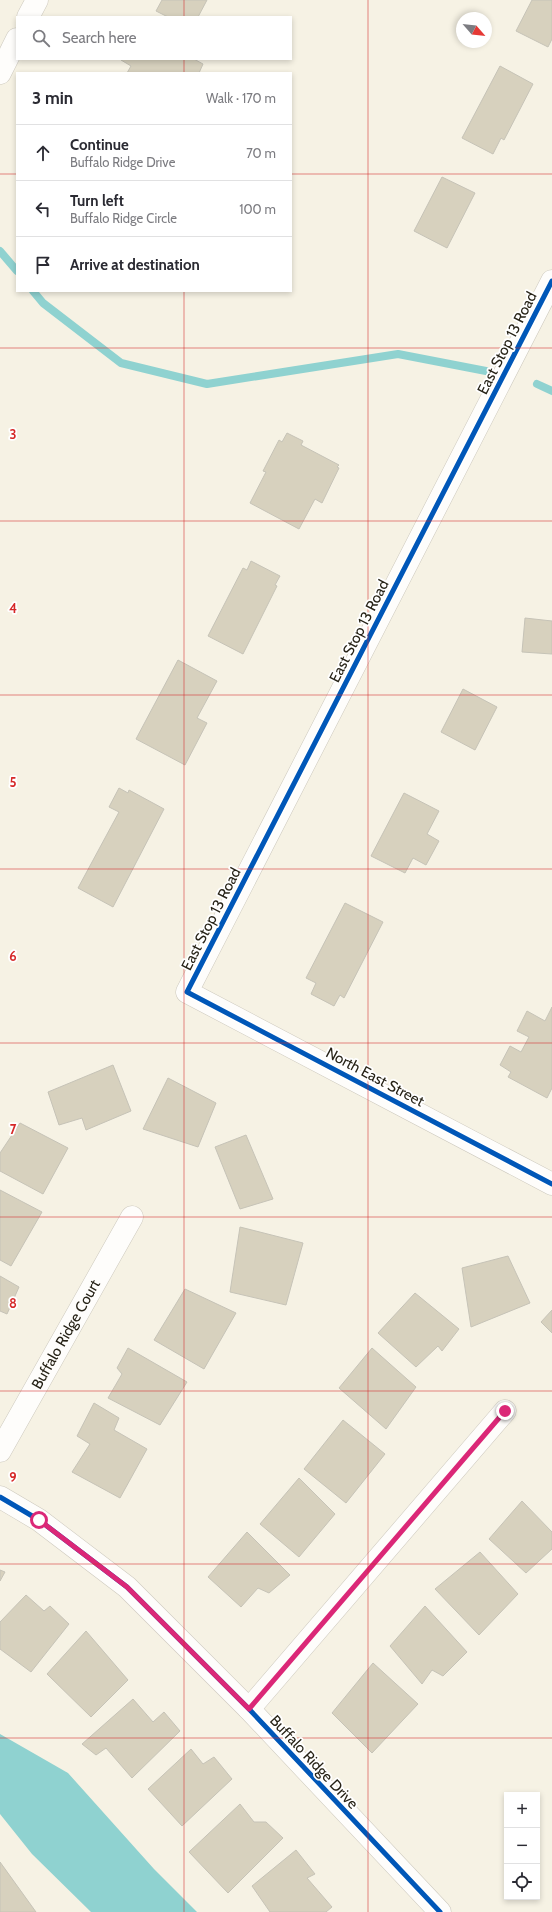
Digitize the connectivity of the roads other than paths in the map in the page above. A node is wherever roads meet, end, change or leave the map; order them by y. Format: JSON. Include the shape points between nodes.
{"nodes":[{"id":1,"x":37,"y":0,"type":"edge"},
{"id":2,"x":29,"y":16,"type":"edge"},
{"id":3,"x":16,"y":42,"type":"edge"},
{"id":4,"x":0,"y":73,"type":"edge"},
{"id":5,"x":552,"y":281,"type":"edge"},
{"id":6,"x":187,"y":992,"type":"joint"},
{"id":7,"x":552,"y":1184,"type":"edge"},
{"id":8,"x":132,"y":1217,"type":"dead end"},
{"id":9,"x":505,"y":1411,"type":"dead end"},
{"id":10,"x":0,"y":1451,"type":"edge"},
{"id":11,"x":0,"y":1496,"type":"edge"},
{"id":12,"x":249,"y":1709,"type":"junction"},
{"id":13,"x":440,"y":1912,"type":"edge"}],
"edges":[{"from":1,"to":2,"type":"street"},
{"from":3,"to":4,"type":"street"},
{"from":5,"to":6,"type":"street","name":"East Stop 13 Road"},
{"from":6,"to":7,"type":"street","name":"North East Street"},
{"from":8,"to":10,"type":"street","name":"Buffalo Ridge Court"},
{"from":9,"to":12,"type":"street"},
{"from":11,"to":12,"type":"street","name":"Buffalo Ridge Drive","via":[[39,1520],[127,1587]]},
{"from":12,"to":13,"type":"street","name":"Buffalo Ridge Drive"}]}
